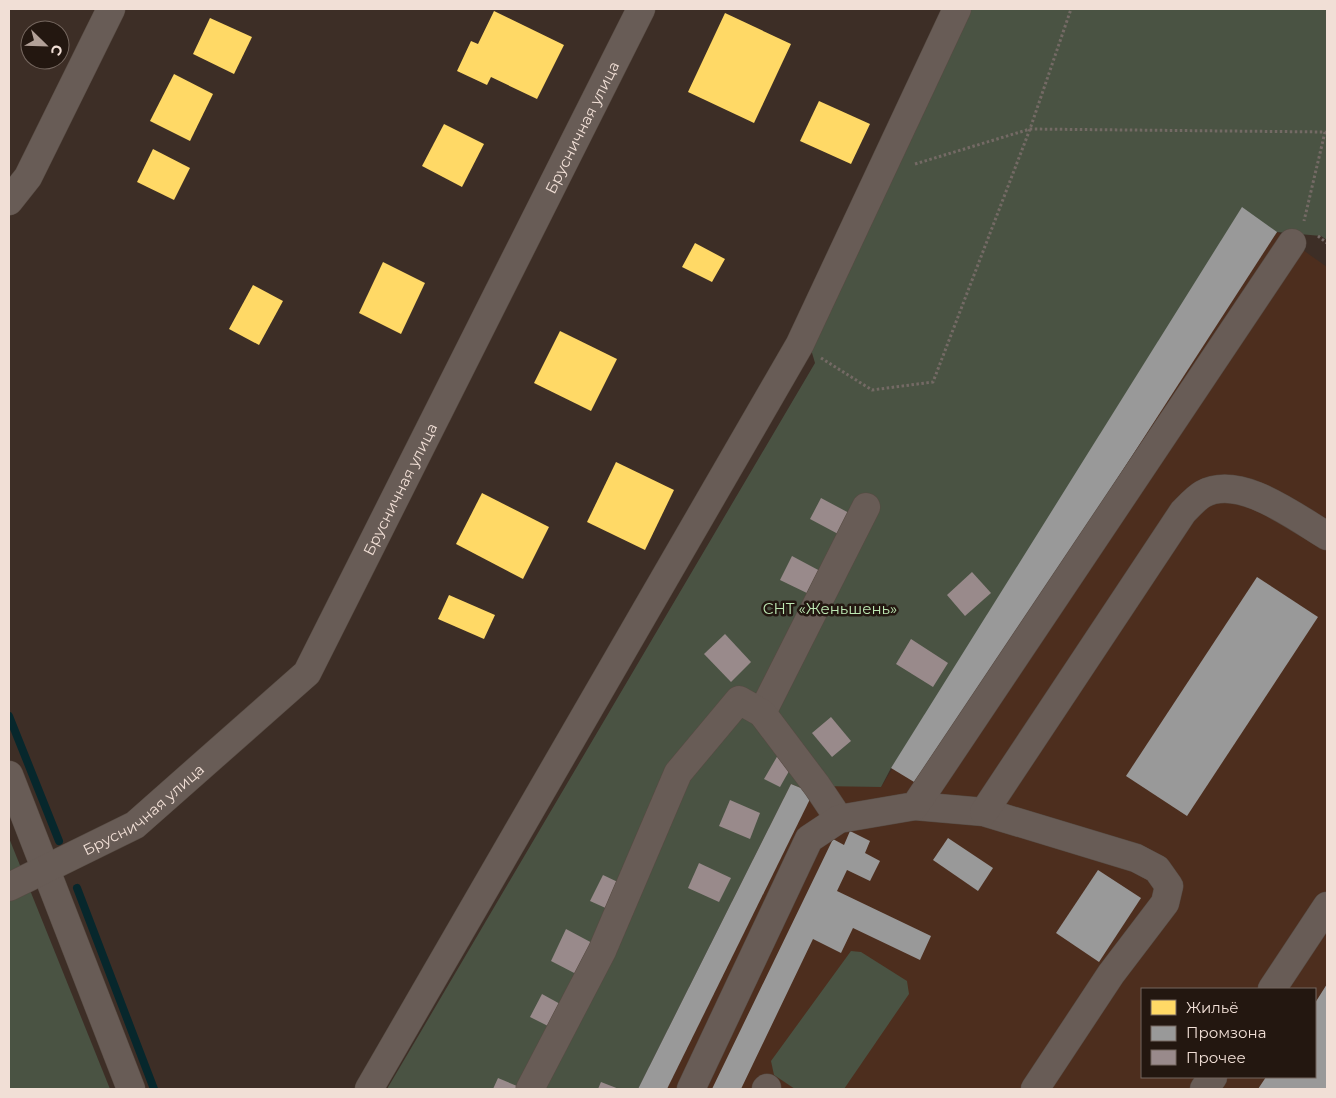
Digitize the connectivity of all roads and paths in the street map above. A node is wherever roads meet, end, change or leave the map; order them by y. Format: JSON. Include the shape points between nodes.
{"nodes":[{"id":1,"x":111,"y":9,"type":"edge"},
{"id":2,"x":641,"y":9,"type":"edge"},
{"id":3,"x":957,"y":9,"type":"edge"},
{"id":4,"x":1071,"y":9,"type":"edge"},
{"id":5,"x":1030,"y":129,"type":"junction"},
{"id":6,"x":1326,"y":130,"type":"edge"},
{"id":7,"x":878,"y":175,"type":"junction"},
{"id":8,"x":9,"y":201,"type":"edge"},
{"id":9,"x":1292,"y":243,"type":"joint"},
{"id":10,"x":800,"y":344,"type":"junction"},
{"id":11,"x":866,"y":507,"type":"dead end"},
{"id":12,"x":1327,"y":536,"type":"edge"},
{"id":13,"x":762,"y":713,"type":"junction"},
{"id":14,"x":9,"y":774,"type":"edge"},
{"id":15,"x":915,"y":806,"type":"junction"},
{"id":16,"x":984,"y":812,"type":"junction"},
{"id":17,"x":839,"y":819,"type":"junction"},
{"id":18,"x":45,"y":870,"type":"junction"},
{"id":19,"x":9,"y":887,"type":"edge"},
{"id":20,"x":1327,"y":906,"type":"edge"},
{"id":21,"x":1273,"y":988,"type":"edge"},
{"id":22,"x":1212,"y":1078,"type":"edge"},
{"id":23,"x":131,"y":1089,"type":"edge"},
{"id":24,"x":369,"y":1089,"type":"edge"},
{"id":25,"x":530,"y":1089,"type":"edge"},
{"id":26,"x":690,"y":1089,"type":"edge"},
{"id":27,"x":1035,"y":1089,"type":"edge"},
{"id":28,"x":1204,"y":1089,"type":"edge"}],
"edges":[{"from":1,"to":8,"type":"street","via":[[28,177]]},
{"from":2,"to":18,"type":"street","name":"Брусничная улица","via":[[307,673],[134,825]]},
{"from":3,"to":7,"type":"street"},
{"from":4,"to":5,"type":"path"},
{"from":5,"to":6,"type":"path"},
{"from":5,"to":7,"type":"path"},
{"from":5,"to":10,"type":"path","via":[[933,382],[872,390]]},
{"from":6,"to":9,"type":"path","via":[[1303,226]]},
{"from":7,"to":10,"type":"street"},
{"from":9,"to":15,"type":"street"},
{"from":10,"to":24,"type":"street"},
{"from":11,"to":13,"type":"street"},
{"from":12,"to":16,"type":"street","via":[[1248,491],[1225,487],[1203,494],[1183,512]]},
{"from":13,"to":17,"type":"street"},
{"from":13,"to":25,"type":"street","via":[[739,700],[678,773],[602,951]]},
{"from":14,"to":18,"type":"street"},
{"from":15,"to":16,"type":"street"},
{"from":15,"to":17,"type":"street"},
{"from":16,"to":27,"type":"street","via":[[1136,858],[1157,869],[1169,886],[1165,903],[1111,974]]},
{"from":17,"to":26,"type":"street","via":[[809,839]]},
{"from":18,"to":19,"type":"street","name":"Брусничная улица"},
{"from":18,"to":23,"type":"street"},
{"from":20,"to":21,"type":"street"},
{"from":22,"to":28,"type":"street"}]}
